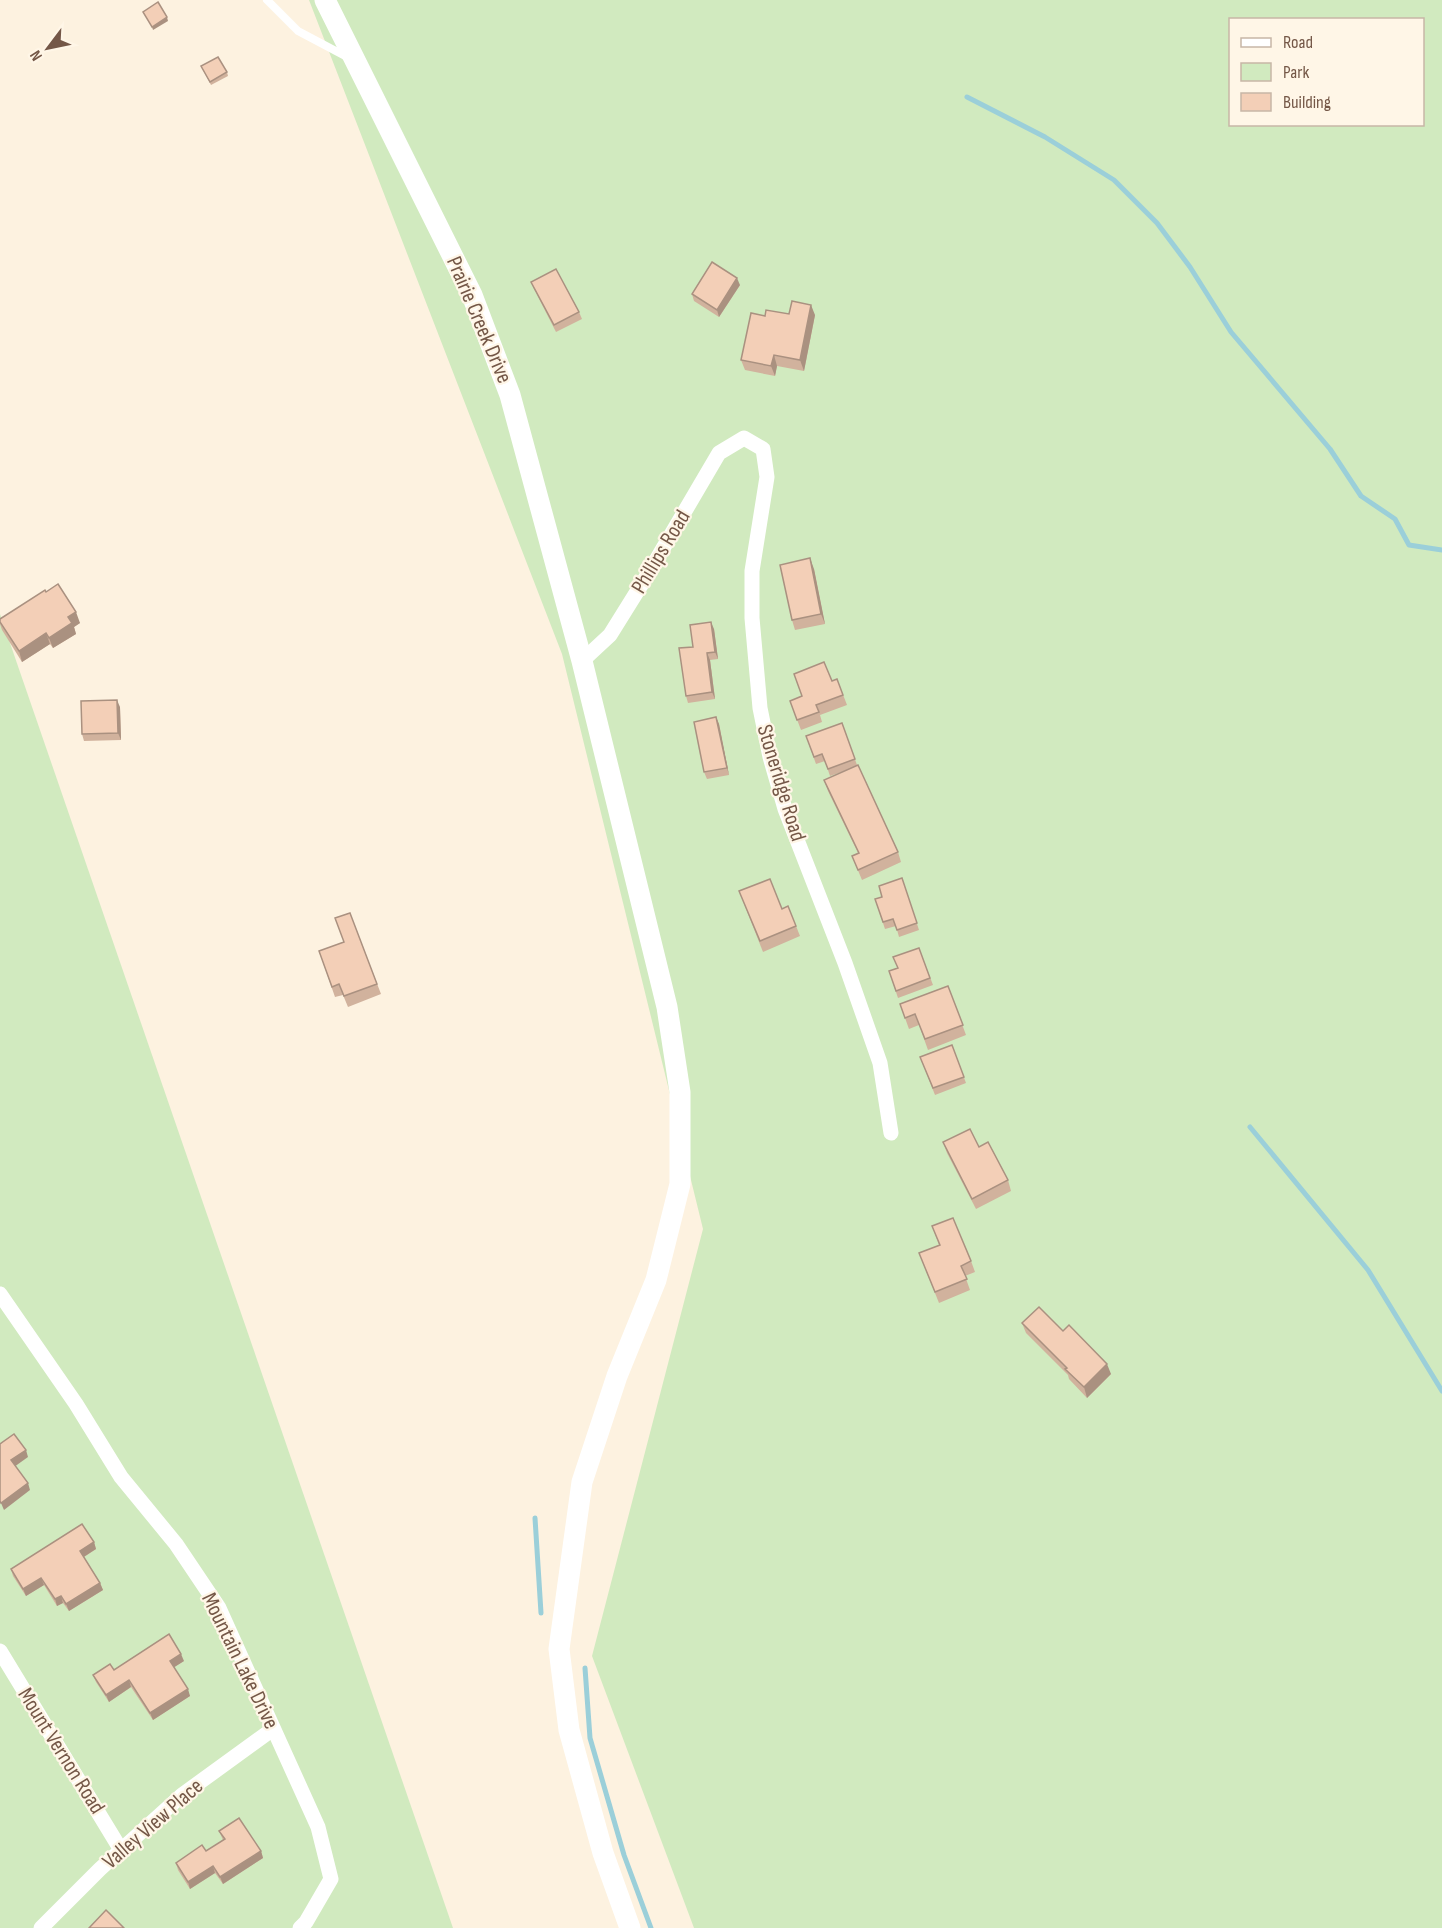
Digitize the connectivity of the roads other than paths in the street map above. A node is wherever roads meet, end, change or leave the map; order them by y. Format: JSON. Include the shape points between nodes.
{"nodes":[{"id":1,"x":267,"y":0,"type":"edge"},
{"id":2,"x":325,"y":0,"type":"edge"},
{"id":3,"x":353,"y":60,"type":"junction"},
{"id":4,"x":737,"y":442,"type":"joint"},
{"id":5,"x":582,"y":661,"type":"junction"},
{"id":6,"x":891,"y":1134,"type":"dead end"},
{"id":7,"x":0,"y":1294,"type":"edge"},
{"id":8,"x":0,"y":1651,"type":"edge"},
{"id":9,"x":273,"y":1730,"type":"junction"},
{"id":10,"x":121,"y":1850,"type":"junction"},
{"id":11,"x":41,"y":1928,"type":"edge"},
{"id":12,"x":300,"y":1928,"type":"edge"},
{"id":13,"x":630,"y":1928,"type":"edge"}],
"edges":[{"from":1,"to":3,"type":"lane","via":[[298,31]]},
{"from":2,"to":3,"type":"main road","name":"Prairie Creek Drive"},
{"from":3,"to":5,"type":"main road","name":"Prairie Creek Drive","via":[[472,295],[510,395]]},
{"from":4,"to":5,"type":"street","name":"Phillips Road","via":[[719,453],[610,634]]},
{"from":4,"to":6,"type":"street","name":"Stoneridge Road","via":[[744,438],[763,449],[767,477],[752,571],[752,618],[760,708],[770,758],[785,809],[880,1063]]},
{"from":5,"to":13,"type":"main road","name":"Prairie Creek Drive","via":[[667,1007],[680,1092],[680,1184],[656,1280],[617,1376],[582,1482],[559,1649],[569,1730],[603,1853]]},
{"from":7,"to":9,"type":"street","name":"Mountain Lake Drive","via":[[121,1477],[176,1544],[219,1608]]},
{"from":8,"to":10,"type":"street","name":"Mount Vernon Road"},
{"from":9,"to":10,"type":"street","name":"Valley View Place","via":[[182,1795]]},
{"from":9,"to":12,"type":"street","name":"Mountain Lake Drive","via":[[318,1827],[331,1879]]},
{"from":10,"to":11,"type":"street","name":"Valley View Place"}]}
